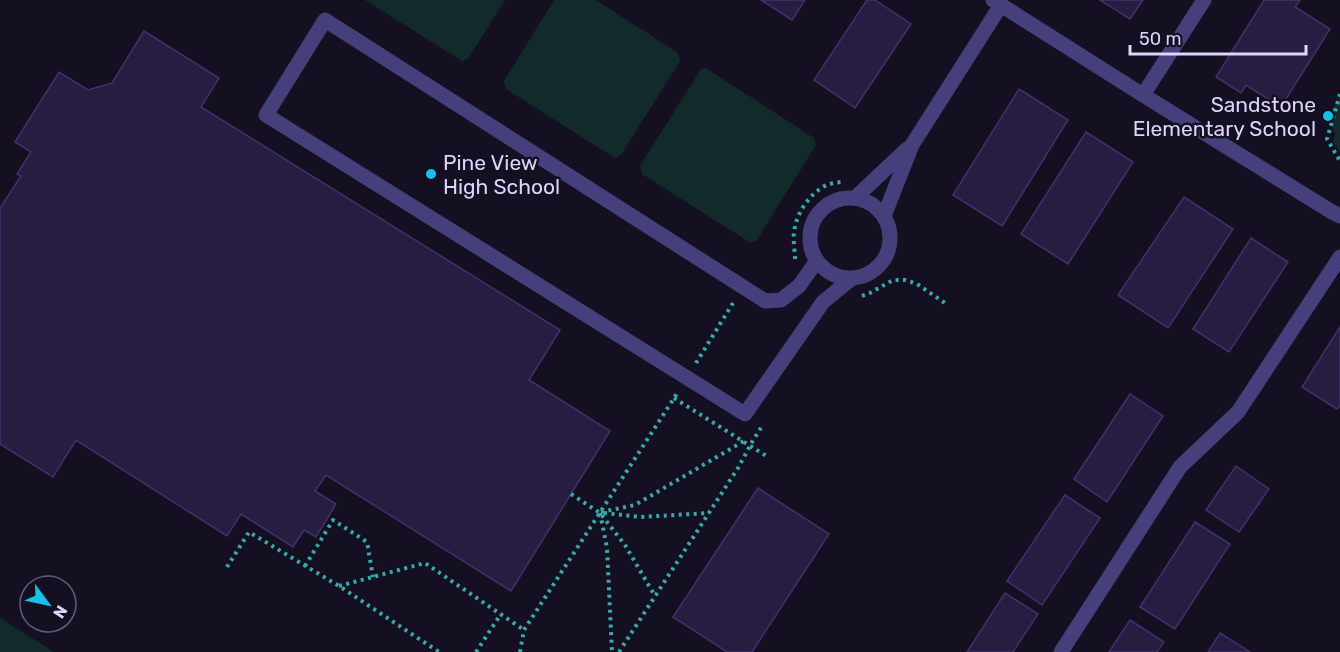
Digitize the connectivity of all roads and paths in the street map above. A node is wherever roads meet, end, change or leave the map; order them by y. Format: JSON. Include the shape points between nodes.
{"nodes":[{"id":1,"x":1204,"y":0,"type":"edge"},
{"id":2,"x":997,"y":2,"type":"edge"},
{"id":3,"x":1340,"y":94,"type":"edge"},
{"id":4,"x":1143,"y":95,"type":"junction"},
{"id":5,"x":912,"y":145,"type":"junction"},
{"id":6,"x":1340,"y":161,"type":"edge"},
{"id":7,"x":846,"y":181,"type":"dead end"},
{"id":8,"x":855,"y":198,"type":"junction"},
{"id":9,"x":884,"y":216,"type":"junction"},
{"id":10,"x":1340,"y":216,"type":"edge"},
{"id":11,"x":1340,"y":257,"type":"edge"},
{"id":12,"x":816,"y":262,"type":"junction"},
{"id":13,"x":793,"y":269,"type":"dead end"},
{"id":14,"x":851,"y":279,"type":"junction"},
{"id":15,"x":742,"y":287,"type":"junction"},
{"id":16,"x":860,"y":296,"type":"dead end"},
{"id":17,"x":945,"y":303,"type":"dead end"},
{"id":18,"x":686,"y":378,"type":"junction"},
{"id":19,"x":674,"y":398,"type":"junction"},
{"id":20,"x":765,"y":422,"type":"dead end"},
{"id":21,"x":744,"y":441,"type":"junction"},
{"id":22,"x":750,"y":445,"type":"junction"},
{"id":23,"x":768,"y":457,"type":"dead end"},
{"id":24,"x":571,"y":494,"type":"dead end"},
{"id":25,"x":600,"y":513,"type":"junction"},
{"id":26,"x":709,"y":513,"type":"junction"},
{"id":27,"x":305,"y":566,"type":"junction"},
{"id":28,"x":227,"y":567,"type":"dead end"},
{"id":29,"x":373,"y":577,"type":"junction"},
{"id":30,"x":339,"y":586,"type":"junction"},
{"id":31,"x":655,"y":596,"type":"junction"},
{"id":32,"x":501,"y":614,"type":"junction"},
{"id":33,"x":524,"y":630,"type":"junction"},
{"id":34,"x":439,"y":652,"type":"edge"},
{"id":35,"x":476,"y":652,"type":"edge"},
{"id":36,"x":520,"y":652,"type":"edge"},
{"id":37,"x":612,"y":652,"type":"edge"},
{"id":38,"x":619,"y":652,"type":"edge"},
{"id":39,"x":1061,"y":652,"type":"edge"}],
"edges":[{"from":1,"to":4,"type":"street"},
{"from":2,"to":4,"type":"street"},
{"from":2,"to":5,"type":"street"},
{"from":3,"to":6,"type":"path","via":[[1327,139]]},
{"from":4,"to":10,"type":"street"},
{"from":5,"to":8,"type":"street"},
{"from":5,"to":9,"type":"street"},
{"from":7,"to":13,"type":"path","via":[[829,184],[813,195],[803,209],[795,226]]},
{"from":8,"to":9,"type":"street","via":[[876,207]]},
{"from":8,"to":12,"type":"street","via":[[841,198],[819,212],[809,237]]},
{"from":9,"to":14,"type":"street","via":[[891,237],[884,260],[870,273]]},
{"from":11,"to":39,"type":"street","via":[[1238,412],[1180,466]]},
{"from":12,"to":14,"type":"street","via":[[838,278]]},
{"from":12,"to":15,"type":"street","via":[[799,286],[781,300],[765,301]]},
{"from":14,"to":18,"type":"street","via":[[823,302],[745,414]]},
{"from":15,"to":18,"type":"path"},
{"from":15,"to":18,"type":"street","via":[[325,20],[266,115]]},
{"from":16,"to":17,"type":"path","via":[[893,280],[905,280]]},
{"from":18,"to":19,"type":"path"},
{"from":19,"to":21,"type":"path"},
{"from":19,"to":25,"type":"path"},
{"from":20,"to":22,"type":"path"},
{"from":21,"to":22,"type":"path"},
{"from":21,"to":25,"type":"path","via":[[635,505]]},
{"from":22,"to":23,"type":"path"},
{"from":22,"to":26,"type":"path"},
{"from":24,"to":25,"type":"path"},
{"from":25,"to":26,"type":"path","via":[[641,517]]},
{"from":25,"to":31,"type":"path","via":[[625,545]]},
{"from":25,"to":33,"type":"path"},
{"from":25,"to":37,"type":"path","via":[[607,548]]},
{"from":26,"to":31,"type":"path"},
{"from":27,"to":28,"type":"path","via":[[249,532]]},
{"from":27,"to":29,"type":"path","via":[[333,520],[367,542]]},
{"from":27,"to":30,"type":"path"},
{"from":29,"to":30,"type":"path"},
{"from":29,"to":32,"type":"path","via":[[425,563]]},
{"from":30,"to":34,"type":"path"},
{"from":31,"to":38,"type":"path"},
{"from":32,"to":33,"type":"path"},
{"from":32,"to":35,"type":"path"},
{"from":33,"to":36,"type":"path"}]}
